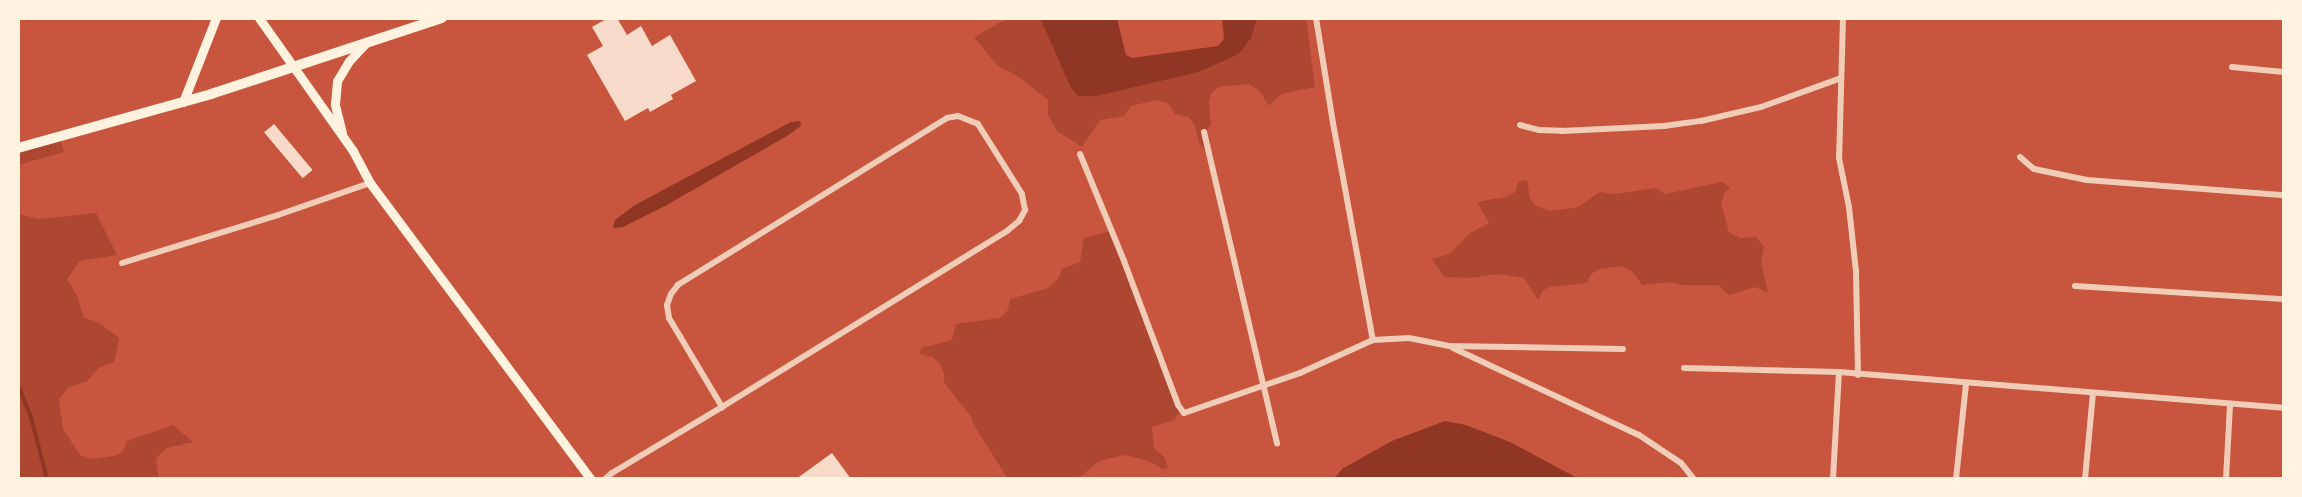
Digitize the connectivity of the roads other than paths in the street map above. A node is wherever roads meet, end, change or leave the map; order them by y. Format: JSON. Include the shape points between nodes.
{"nodes":[{"id":1,"x":216,"y":18,"type":"edge"},
{"id":2,"x":259,"y":18,"type":"edge"},
{"id":3,"x":442,"y":18,"type":"edge"},
{"id":4,"x":1316,"y":18,"type":"edge"},
{"id":5,"x":1843,"y":18,"type":"edge"},
{"id":6,"x":365,"y":44,"type":"junction"},
{"id":7,"x":291,"y":66,"type":"junction"},
{"id":8,"x":2232,"y":67,"type":"dead end"},
{"id":9,"x":2284,"y":72,"type":"edge"},
{"id":10,"x":1842,"y":78,"type":"junction"},
{"id":11,"x":183,"y":102,"type":"junction"},
{"id":12,"x":1520,"y":125,"type":"dead end"},
{"id":13,"x":1204,"y":132,"type":"dead end"},
{"id":14,"x":344,"y":138,"type":"junction"},
{"id":15,"x":18,"y":148,"type":"edge"},
{"id":16,"x":1080,"y":154,"type":"dead end"},
{"id":17,"x":2020,"y":157,"type":"dead end"},
{"id":18,"x":370,"y":183,"type":"junction"},
{"id":19,"x":2284,"y":195,"type":"edge"},
{"id":20,"x":122,"y":263,"type":"dead end"},
{"id":21,"x":2075,"y":286,"type":"dead end"},
{"id":22,"x":2284,"y":299,"type":"edge"},
{"id":23,"x":1373,"y":340,"type":"junction"},
{"id":24,"x":1449,"y":346,"type":"junction"},
{"id":25,"x":1623,"y":350,"type":"dead end"},
{"id":26,"x":1684,"y":368,"type":"dead end"},
{"id":27,"x":1839,"y":372,"type":"junction"},
{"id":28,"x":1858,"y":375,"type":"junction"},
{"id":29,"x":1966,"y":384,"type":"junction"},
{"id":30,"x":1264,"y":386,"type":"junction"},
{"id":31,"x":2093,"y":393,"type":"junction"},
{"id":32,"x":2230,"y":404,"type":"junction"},
{"id":33,"x":722,"y":407,"type":"junction"},
{"id":34,"x":2284,"y":408,"type":"edge"},
{"id":35,"x":1277,"y":444,"type":"dead end"},
{"id":36,"x":591,"y":479,"type":"edge"},
{"id":37,"x":605,"y":479,"type":"edge"},
{"id":38,"x":1694,"y":479,"type":"edge"},
{"id":39,"x":1833,"y":479,"type":"edge"},
{"id":40,"x":1956,"y":479,"type":"edge"},
{"id":41,"x":2085,"y":479,"type":"edge"},
{"id":42,"x":2226,"y":479,"type":"edge"}],
"edges":[{"from":1,"to":11,"type":"main road"},
{"from":2,"to":7,"type":"main road"},
{"from":3,"to":6,"type":"main road"},
{"from":4,"to":23,"type":"street"},
{"from":5,"to":10,"type":"street"},
{"from":6,"to":7,"type":"main road"},
{"from":6,"to":14,"type":"main road","via":[[337,81],[335,104]]},
{"from":7,"to":11,"type":"main road"},
{"from":7,"to":14,"type":"main road"},
{"from":8,"to":9,"type":"street"},
{"from":10,"to":12,"type":"street","via":[[1761,107],[1701,121],[1562,131]]},
{"from":10,"to":28,"type":"street","via":[[1839,164],[1849,207],[1856,271]]},
{"from":11,"to":15,"type":"main road"},
{"from":13,"to":30,"type":"street"},
{"from":14,"to":18,"type":"main road"},
{"from":16,"to":30,"type":"street","via":[[1184,413]]},
{"from":17,"to":19,"type":"street","via":[[2034,169],[2087,180]]},
{"from":18,"to":20,"type":"street"},
{"from":18,"to":36,"type":"main road"},
{"from":21,"to":22,"type":"street"},
{"from":23,"to":24,"type":"street","via":[[1409,338]]},
{"from":23,"to":30,"type":"street"},
{"from":24,"to":25,"type":"street"},
{"from":24,"to":38,"type":"street","via":[[1639,435],[1681,463]]},
{"from":26,"to":27,"type":"street"},
{"from":27,"to":28,"type":"street"},
{"from":27,"to":39,"type":"street"},
{"from":28,"to":29,"type":"street"},
{"from":29,"to":31,"type":"street"},
{"from":29,"to":40,"type":"street"},
{"from":30,"to":35,"type":"street"},
{"from":31,"to":32,"type":"street"},
{"from":31,"to":41,"type":"street"},
{"from":32,"to":34,"type":"street"},
{"from":32,"to":42,"type":"street"},
{"from":33,"to":33,"type":"street","via":[[669,318],[667,305],[678,285],[947,118],[958,116],[978,124],[1022,194],[1025,210],[1019,221]]},
{"from":33,"to":37,"type":"street"}]}
